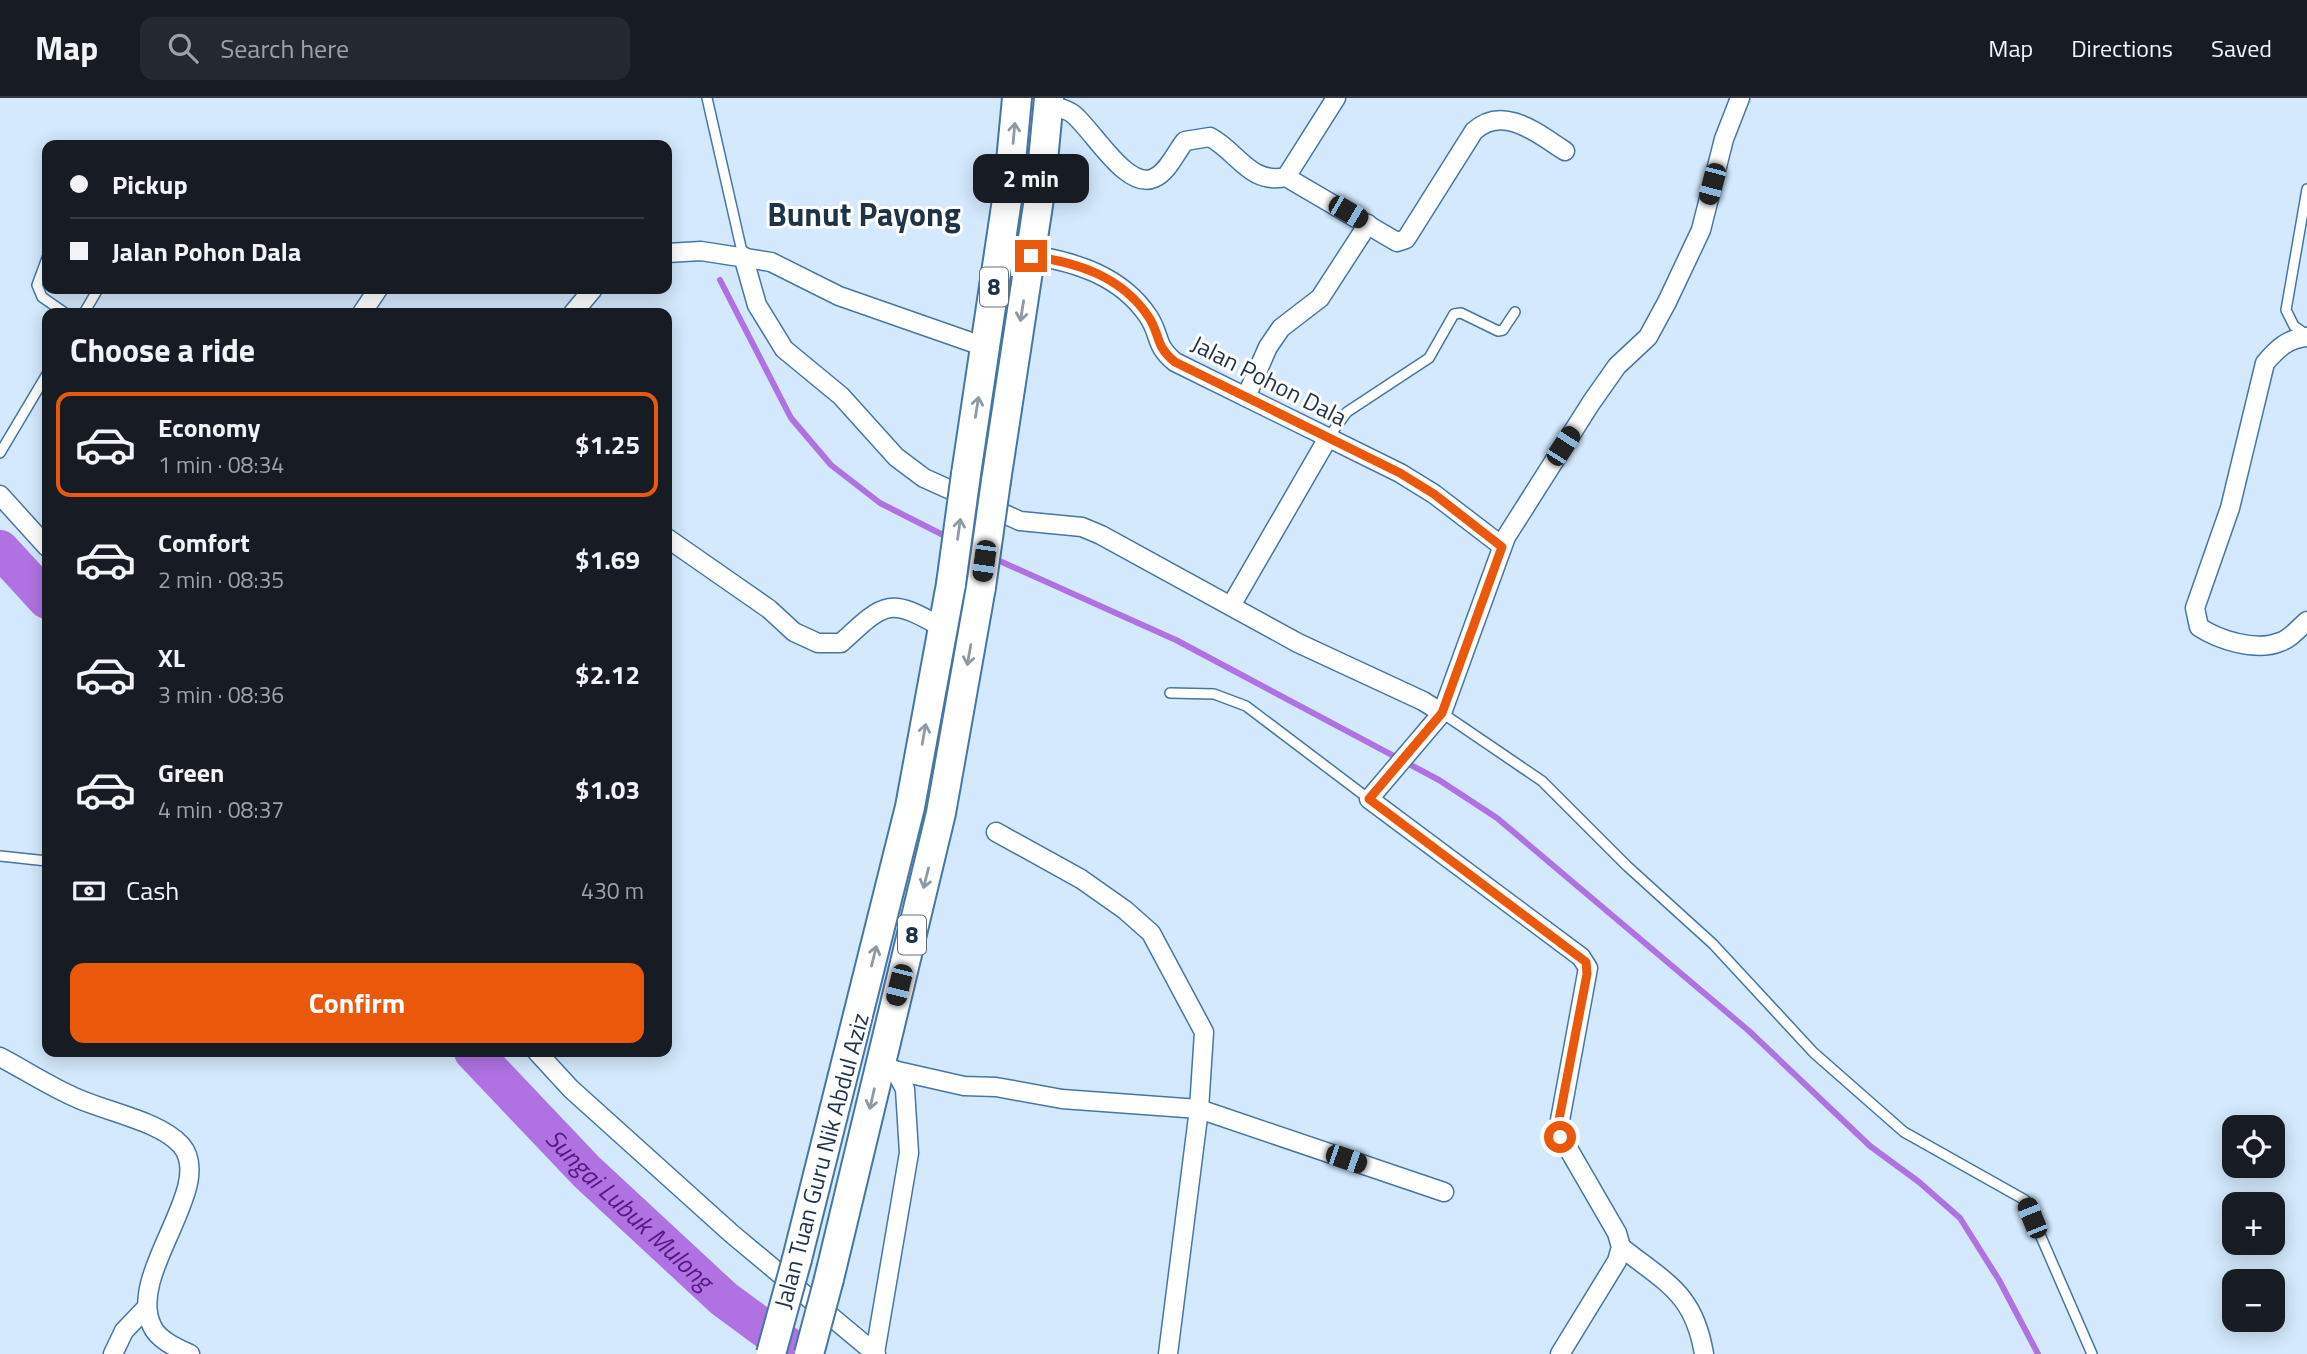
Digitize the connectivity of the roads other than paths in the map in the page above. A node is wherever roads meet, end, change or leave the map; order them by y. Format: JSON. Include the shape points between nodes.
{"nodes":[{"id":1,"x":707,"y":98,"type":"edge"},
{"id":2,"x":1017,"y":98,"type":"edge"},
{"id":3,"x":1336,"y":98,"type":"edge"},
{"id":4,"x":1740,"y":98,"type":"edge"},
{"id":5,"x":1049,"y":101,"type":"edge"},
{"id":6,"x":1565,"y":151,"type":"dead end"},
{"id":7,"x":1286,"y":177,"type":"junction"},
{"id":8,"x":2307,"y":189,"type":"edge"},
{"id":9,"x":1368,"y":224,"type":"junction"},
{"id":10,"x":672,"y":253,"type":"edge"},
{"id":11,"x":743,"y":256,"type":"junction"},
{"id":12,"x":1031,"y":256,"type":"junction"},
{"id":13,"x":42,"y":272,"type":"edge"},
{"id":14,"x":589,"y":294,"type":"edge"},
{"id":15,"x":58,"y":308,"type":"edge"},
{"id":16,"x":577,"y":308,"type":"edge"},
{"id":17,"x":1515,"y":312,"type":"dead end"},
{"id":18,"x":2307,"y":336,"type":"edge"},
{"id":19,"x":985,"y":347,"type":"junction"},
{"id":20,"x":42,"y":382,"type":"edge"},
{"id":21,"x":1246,"y":397,"type":"junction"},
{"id":22,"x":1328,"y":438,"type":"junction"},
{"id":23,"x":0,"y":453,"type":"edge"},
{"id":24,"x":0,"y":495,"type":"edge"},
{"id":25,"x":42,"y":541,"type":"edge"},
{"id":26,"x":672,"y":541,"type":"edge"},
{"id":27,"x":1502,"y":547,"type":"junction"},
{"id":28,"x":1232,"y":604,"type":"junction"},
{"id":29,"x":2307,"y":621,"type":"edge"},
{"id":30,"x":943,"y":628,"type":"junction"},
{"id":31,"x":1170,"y":692,"type":"dead end"},
{"id":32,"x":1442,"y":713,"type":"junction"},
{"id":33,"x":1369,"y":799,"type":"junction"},
{"id":34,"x":996,"y":832,"type":"dead end"},
{"id":35,"x":0,"y":856,"type":"edge"},
{"id":36,"x":42,"y":860,"type":"edge"},
{"id":37,"x":0,"y":1056,"type":"edge"},
{"id":38,"x":542,"y":1057,"type":"edge"},
{"id":39,"x":887,"y":1069,"type":"junction"},
{"id":40,"x":1199,"y":1109,"type":"junction"},
{"id":41,"x":1444,"y":1192,"type":"dead end"},
{"id":42,"x":1621,"y":1247,"type":"junction"},
{"id":43,"x":146,"y":1308,"type":"junction"},
{"id":44,"x":113,"y":1354,"type":"edge"},
{"id":45,"x":190,"y":1354,"type":"edge"},
{"id":46,"x":771,"y":1354,"type":"edge"},
{"id":47,"x":809,"y":1354,"type":"edge"},
{"id":48,"x":876,"y":1354,"type":"edge"},
{"id":49,"x":1168,"y":1354,"type":"edge"},
{"id":50,"x":1560,"y":1354,"type":"edge"},
{"id":51,"x":1704,"y":1354,"type":"edge"},
{"id":52,"x":2092,"y":1354,"type":"edge"}],
"edges":[{"from":1,"to":11,"type":"lane"},
{"from":19,"to":2,"type":"main road","name":"Jalan Tuan Guru Nik Abdul Aziz","number":"8","one_way":true},
{"from":3,"to":7,"type":"street"},
{"from":4,"to":27,"type":"street","via":[[1724,139],[1701,230],[1667,302],[1648,337],[1617,366],[1591,402]]},
{"from":5,"to":7,"type":"street","via":[[1075,115],[1126,172],[1138,179],[1161,174],[1185,141],[1201,136],[1219,142],[1255,175]]},
{"from":5,"to":12,"type":"main road","name":"Jalan Tuan Guru Nik Abdul Aziz","number":"8"},
{"from":6,"to":9,"type":"street","via":[[1526,125],[1495,119],[1483,123],[1406,239],[1391,240]]},
{"from":7,"to":9,"type":"street"},
{"from":8,"to":18,"type":"lane","via":[[2286,310],[2294,326]]},
{"from":9,"to":21,"type":"street","via":[[1320,298],[1281,328]]},
{"from":10,"to":11,"type":"street"},
{"from":11,"to":19,"type":"street","via":[[771,262],[839,296]]},
{"from":11,"to":28,"type":"street","via":[[757,305],[784,349],[841,396],[896,457],[924,478],[1020,521],[1082,527]]},
{"from":12,"to":21,"type":"street","name":"Jalan Pohon Dala","via":[[1072,262],[1097,273],[1130,295],[1147,314],[1162,351],[1175,362]]},
{"from":12,"to":39,"type":"main road","name":"Jalan Tuan Guru Nik Abdul Aziz","number":"8","one_way":true,"bridge":true,"via":[[941,813]]},
{"from":13,"to":15,"type":"lane","via":[[37,285],[42,297]]},
{"from":14,"to":16,"type":"street"},
{"from":17,"to":22,"type":"lane","via":[[1498,331],[1454,314],[1429,358],[1347,412]]},
{"from":18,"to":29,"type":"street","via":[[2278,348],[2265,363],[2230,508],[2195,608],[2199,627],[2213,636],[2261,646],[2281,642]]},
{"from":30,"to":19,"type":"main road","name":"Jalan Tuan Guru Nik Abdul Aziz","number":"8","one_way":true,"bridge":true},
{"from":20,"to":23,"type":"lane"},
{"from":21,"to":22,"type":"street","name":"Jalan Pohon Dala"},
{"from":22,"to":27,"type":"street","name":"Jalan Pohon Dala","via":[[1434,494]]},
{"from":22,"to":28,"type":"street"},
{"from":24,"to":25,"type":"street"},
{"from":26,"to":30,"type":"street","via":[[769,609],[794,632],[818,643],[841,643],[874,613],[888,607],[909,608]]},
{"from":27,"to":32,"type":"street"},
{"from":28,"to":32,"type":"street","via":[[1298,643]]},
{"from":46,"to":30,"type":"main road","name":"Jalan Tuan Guru Nik Abdul Aziz","number":"8","one_way":true,"bridge":true,"via":[[910,807]]},
{"from":31,"to":33,"type":"lane","via":[[1214,694],[1246,706]]},
{"from":32,"to":33,"type":"street"},
{"from":32,"to":52,"type":"lane","via":[[1542,781],[1713,944],[1814,1052],[1904,1132],[2025,1200]]},
{"from":33,"to":42,"type":"street","via":[[1586,962],[1558,1131]]},
{"from":34,"to":40,"type":"street","via":[[1081,879],[1151,933],[1204,1032]]},
{"from":35,"to":36,"type":"lane"},
{"from":37,"to":43,"type":"street","via":[[71,1096],[167,1133],[183,1147],[189,1166],[186,1191],[147,1289]]},
{"from":38,"to":48,"type":"street","via":[[732,1234]]},
{"from":39,"to":40,"type":"street","via":[[964,1086],[1062,1099]]},
{"from":39,"to":47,"type":"main road","name":"Jalan Tuan Guru Nik Abdul Aziz","number":"8","one_way":true,"bridge":true},
{"from":39,"to":48,"type":"street","via":[[905,1089],[909,1153]]},
{"from":40,"to":41,"type":"street"},
{"from":40,"to":49,"type":"street"},
{"from":42,"to":50,"type":"street"},
{"from":42,"to":51,"type":"street","via":[[1686,1303],[1698,1325]]},
{"from":43,"to":44,"type":"street","via":[[124,1331]]},
{"from":43,"to":45,"type":"street","via":[[152,1329]]}]}
